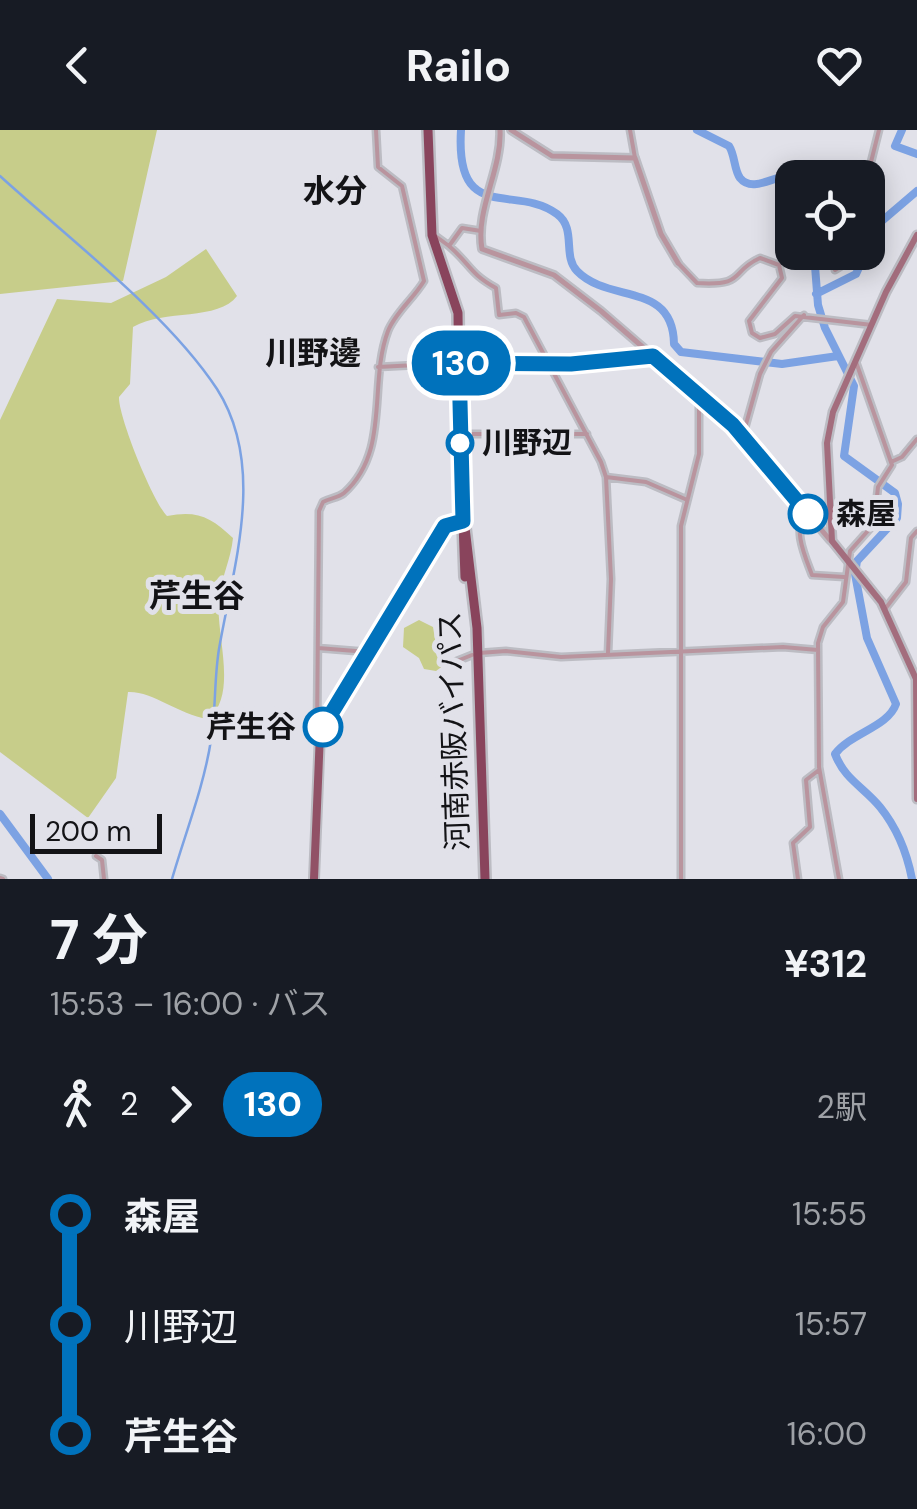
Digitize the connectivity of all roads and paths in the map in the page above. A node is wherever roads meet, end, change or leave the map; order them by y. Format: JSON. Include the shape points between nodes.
{"nodes":[{"id":1,"x":376,"y":130,"type":"edge"},
{"id":2,"x":428,"y":130,"type":"edge"},
{"id":3,"x":500,"y":130,"type":"edge"},
{"id":4,"x":512,"y":130,"type":"edge"},
{"id":5,"x":630,"y":130,"type":"edge"},
{"id":6,"x":879,"y":130,"type":"edge"},
{"id":7,"x":634,"y":158,"type":"junction"},
{"id":8,"x":871,"y":160,"type":"edge"},
{"id":9,"x":481,"y":231,"type":"junction"},
{"id":10,"x":432,"y":234,"type":"junction"},
{"id":11,"x":917,"y":236,"type":"edge"},
{"id":12,"x":449,"y":246,"type":"junction"},
{"id":13,"x":678,"y":263,"type":"joint"},
{"id":14,"x":804,"y":316,"type":"junction"},
{"id":15,"x":872,"y":325,"type":"junction"},
{"id":16,"x":653,"y":356,"type":"junction"},
{"id":17,"x":459,"y":363,"type":"junction"},
{"id":18,"x":550,"y":364,"type":"junction"},
{"id":19,"x":855,"y":365,"type":"junction"},
{"id":20,"x":378,"y":366,"type":"junction"},
{"id":21,"x":699,"y":396,"type":"junction"},
{"id":22,"x":460,"y":434,"type":"junction"},
{"id":23,"x":587,"y":434,"type":"junction"},
{"id":24,"x":743,"y":435,"type":"junction"},
{"id":25,"x":917,"y":440,"type":"edge"},
{"id":26,"x":891,"y":462,"type":"junction"},
{"id":27,"x":606,"y":477,"type":"junction"},
{"id":28,"x":685,"y":499,"type":"junction"},
{"id":29,"x":806,"y":511,"type":"junction"},
{"id":30,"x":463,"y":521,"type":"junction"},
{"id":31,"x":917,"y":531,"type":"edge"},
{"id":32,"x":832,"y":541,"type":"junction"},
{"id":33,"x":849,"y":562,"type":"junction"},
{"id":34,"x":846,"y":577,"type":"junction"},
{"id":35,"x":885,"y":609,"type":"junction"},
{"id":36,"x":318,"y":648,"type":"junction"},
{"id":37,"x":678,"y":650,"type":"junction"},
{"id":38,"x":818,"y":650,"type":"junction"},
{"id":39,"x":370,"y":652,"type":"junction"},
{"id":40,"x":608,"y":653,"type":"junction"},
{"id":41,"x":475,"y":654,"type":"junction"},
{"id":42,"x":452,"y":663,"type":"dead end"},
{"id":43,"x":915,"y":739,"type":"edge"},
{"id":44,"x":317,"y":741,"type":"junction"},
{"id":45,"x":820,"y":770,"type":"junction"},
{"id":46,"x":917,"y":800,"type":"edge"},
{"id":47,"x":96,"y":856,"type":"dead end"},
{"id":48,"x":104,"y":879,"type":"edge"},
{"id":49,"x":314,"y":879,"type":"edge"},
{"id":50,"x":482,"y":879,"type":"edge"},
{"id":51,"x":682,"y":879,"type":"edge"},
{"id":52,"x":798,"y":879,"type":"edge"},
{"id":53,"x":839,"y":879,"type":"edge"}],
"edges":[{"from":1,"to":20,"type":"street","via":[[378,167],[402,186],[424,280],[390,326]]},
{"from":2,"to":10,"type":"highway","name":"河南赤阪バイパス"},
{"from":3,"to":9,"type":"street"},
{"from":4,"to":7,"type":"street","via":[[552,156]]},
{"from":5,"to":7,"type":"street"},
{"from":6,"to":8,"type":"street"},
{"from":7,"to":13,"type":"street"},
{"from":9,"to":12,"type":"street","via":[[462,228]]},
{"from":9,"to":16,"type":"street","via":[[486,252],[566,283]]},
{"from":10,"to":12,"type":"street"},
{"from":10,"to":17,"type":"highway","name":"河南赤阪バイパス","via":[[456,299]]},
{"from":11,"to":15,"type":"main road"},
{"from":12,"to":18,"type":"street","via":[[475,278],[496,288],[499,315],[524,318]]},
{"from":13,"to":14,"type":"street","via":[[697,283],[709,284],[735,280],[760,258],[774,261],[782,278],[753,313],[752,333],[768,339],[786,321]]},
{"from":14,"to":15,"type":"street"},
{"from":14,"to":24,"type":"street","via":[[771,352]]},
{"from":15,"to":19,"type":"main road"},
{"from":16,"to":18,"type":"street"},
{"from":16,"to":21,"type":"street"},
{"from":17,"to":18,"type":"street"},
{"from":17,"to":20,"type":"street"},
{"from":17,"to":22,"type":"highway","name":"河南赤阪バイパス"},
{"from":18,"to":23,"type":"street"},
{"from":19,"to":26,"type":"street"},
{"from":19,"to":32,"type":"main road","via":[[827,434]]},
{"from":20,"to":36,"type":"street","via":[[372,451],[343,493],[319,511]]},
{"from":21,"to":24,"type":"street"},
{"from":21,"to":28,"type":"street","via":[[699,454]]},
{"from":22,"to":23,"type":"street"},
{"from":22,"to":30,"type":"highway","name":"河南赤阪バイパス"},
{"from":23,"to":27,"type":"street"},
{"from":24,"to":29,"type":"street"},
{"from":25,"to":26,"type":"street"},
{"from":26,"to":33,"type":"street","via":[[878,487],[878,514]]},
{"from":27,"to":28,"type":"street","via":[[646,482]]},
{"from":27,"to":40,"type":"street"},
{"from":28,"to":37,"type":"street"},
{"from":29,"to":32,"type":"street"},
{"from":29,"to":34,"type":"street","via":[[800,534],[812,575]]},
{"from":30,"to":39,"type":"main road","via":[[445,526]]},
{"from":30,"to":41,"type":"highway","name":"河南赤阪バイパス"},
{"from":31,"to":35,"type":"street","via":[[906,582]]},
{"from":32,"to":33,"type":"main road"},
{"from":33,"to":34,"type":"street"},
{"from":33,"to":35,"type":"main road"},
{"from":34,"to":38,"type":"street","via":[[842,602]]},
{"from":35,"to":43,"type":"main road","via":[[916,679]]},
{"from":36,"to":39,"type":"street"},
{"from":36,"to":44,"type":"street"},
{"from":37,"to":38,"type":"street"},
{"from":37,"to":40,"type":"street"},
{"from":37,"to":51,"type":"street"},
{"from":38,"to":45,"type":"street"},
{"from":39,"to":44,"type":"main road"},
{"from":40,"to":41,"type":"street"},
{"from":41,"to":42,"type":"street"},
{"from":41,"to":50,"type":"highway","name":"河南赤阪バイパス"},
{"from":43,"to":46,"type":"main road"},
{"from":44,"to":49,"type":"main road"},
{"from":45,"to":52,"type":"street","via":[[806,780],[810,827],[793,843]]},
{"from":45,"to":53,"type":"street"},
{"from":47,"to":48,"type":"street"}]}
